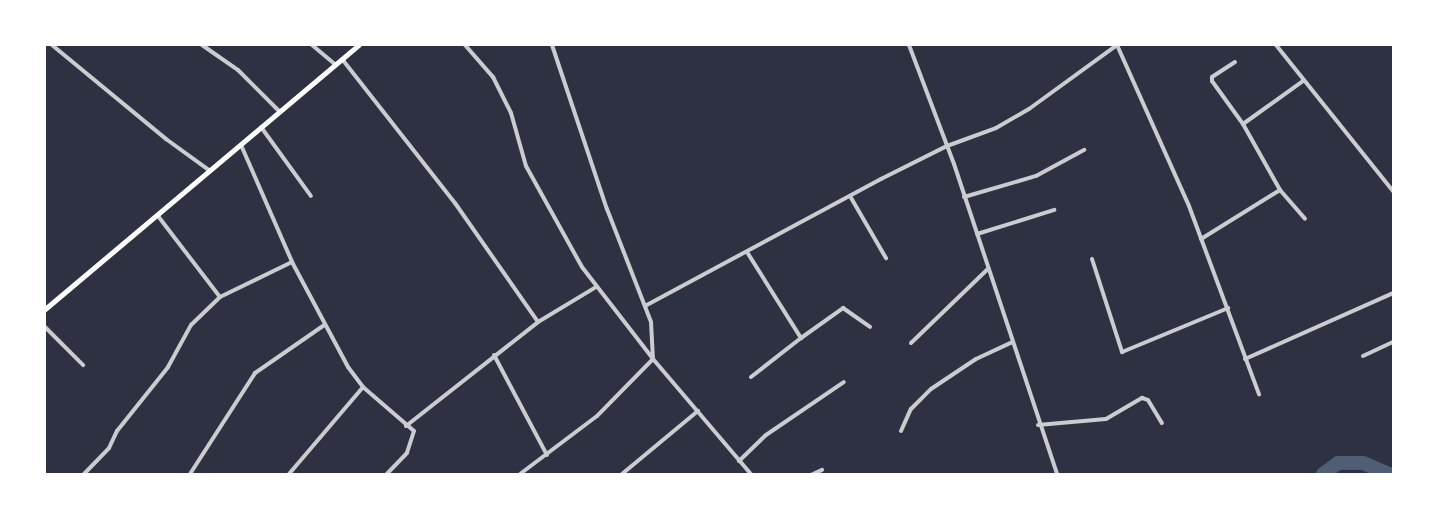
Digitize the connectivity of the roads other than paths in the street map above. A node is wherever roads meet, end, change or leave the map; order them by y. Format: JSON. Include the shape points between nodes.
{"nodes":[{"id":1,"x":52,"y":45,"type":"edge"},
{"id":2,"x":202,"y":45,"type":"edge"},
{"id":3,"x":312,"y":45,"type":"edge"},
{"id":4,"x":359,"y":45,"type":"edge"},
{"id":5,"x":465,"y":45,"type":"edge"},
{"id":6,"x":552,"y":45,"type":"edge"},
{"id":7,"x":909,"y":45,"type":"edge"},
{"id":8,"x":1276,"y":45,"type":"edge"},
{"id":9,"x":342,"y":59,"type":"junction"},
{"id":10,"x":1235,"y":62,"type":"dead end"},
{"id":11,"x":335,"y":64,"type":"junction"},
{"id":12,"x":1303,"y":81,"type":"junction"},
{"id":13,"x":279,"y":111,"type":"junction"},
{"id":14,"x":1243,"y":124,"type":"junction"},
{"id":15,"x":261,"y":127,"type":"junction"},
{"id":16,"x":241,"y":144,"type":"junction"},
{"id":17,"x":947,"y":146,"type":"junction"},
{"id":18,"x":1084,"y":150,"type":"dead end"},
{"id":19,"x":210,"y":171,"type":"junction"},
{"id":20,"x":1280,"y":190,"type":"junction"},
{"id":21,"x":1393,"y":191,"type":"edge"},
{"id":22,"x":311,"y":196,"type":"dead end"},
{"id":23,"x":850,"y":196,"type":"junction"},
{"id":24,"x":964,"y":197,"type":"junction"},
{"id":25,"x":1054,"y":210,"type":"dead end"},
{"id":26,"x":158,"y":216,"type":"junction"},
{"id":27,"x":1305,"y":219,"type":"dead end"},
{"id":28,"x":978,"y":234,"type":"junction"},
{"id":29,"x":1201,"y":239,"type":"junction"},
{"id":30,"x":747,"y":252,"type":"junction"},
{"id":31,"x":886,"y":258,"type":"dead end"},
{"id":32,"x":1092,"y":259,"type":"dead end"},
{"id":33,"x":292,"y":262,"type":"junction"},
{"id":34,"x":988,"y":269,"type":"junction"},
{"id":35,"x":596,"y":287,"type":"junction"},
{"id":36,"x":1393,"y":293,"type":"edge"},
{"id":37,"x":220,"y":297,"type":"junction"},
{"id":38,"x":645,"y":306,"type":"junction"},
{"id":39,"x":1228,"y":308,"type":"junction"},
{"id":40,"x":45,"y":309,"type":"edge"},
{"id":41,"x":538,"y":322,"type":"junction"},
{"id":42,"x":324,"y":326,"type":"junction"},
{"id":43,"x":45,"y":327,"type":"edge"},
{"id":44,"x":870,"y":327,"type":"dead end"},
{"id":45,"x":801,"y":338,"type":"junction"},
{"id":46,"x":1012,"y":342,"type":"junction"},
{"id":47,"x":1393,"y":342,"type":"edge"},
{"id":48,"x":911,"y":343,"type":"dead end"},
{"id":49,"x":494,"y":355,"type":"junction"},
{"id":50,"x":1363,"y":356,"type":"dead end"},
{"id":51,"x":1245,"y":358,"type":"junction"},
{"id":52,"x":653,"y":359,"type":"junction"},
{"id":53,"x":83,"y":365,"type":"dead end"},
{"id":54,"x":751,"y":377,"type":"dead end"},
{"id":55,"x":844,"y":382,"type":"dead end"},
{"id":56,"x":363,"y":387,"type":"junction"},
{"id":57,"x":1259,"y":394,"type":"dead end"},
{"id":58,"x":698,"y":411,"type":"junction"},
{"id":59,"x":1162,"y":423,"type":"dead end"},
{"id":60,"x":1038,"y":424,"type":"junction"},
{"id":61,"x":406,"y":426,"type":"junction"},
{"id":62,"x":901,"y":431,"type":"dead end"},
{"id":63,"x":547,"y":455,"type":"junction"},
{"id":64,"x":740,"y":460,"type":"junction"},
{"id":65,"x":822,"y":470,"type":"dead end"},
{"id":66,"x":84,"y":474,"type":"edge"},
{"id":67,"x":190,"y":474,"type":"edge"},
{"id":68,"x":289,"y":474,"type":"edge"},
{"id":69,"x":387,"y":474,"type":"edge"},
{"id":70,"x":520,"y":474,"type":"edge"},
{"id":71,"x":622,"y":474,"type":"edge"},
{"id":72,"x":751,"y":474,"type":"edge"},
{"id":73,"x":813,"y":474,"type":"edge"},
{"id":74,"x":1056,"y":474,"type":"edge"}],
"edges":[{"from":1,"to":19,"type":"street","via":[[165,139]]},
{"from":2,"to":13,"type":"street","via":[[238,70]]},
{"from":3,"to":11,"type":"street"},
{"from":4,"to":9,"type":"main road"},
{"from":5,"to":35,"type":"street","via":[[493,77],[511,113],[526,166]]},
{"from":6,"to":38,"type":"street","via":[[607,209]]},
{"from":7,"to":17,"type":"street"},
{"from":8,"to":12,"type":"street"},
{"from":9,"to":11,"type":"main road"},
{"from":9,"to":41,"type":"street","via":[[455,203]]},
{"from":10,"to":14,"type":"street","via":[[1212,77],[1212,81]]},
{"from":11,"to":13,"type":"main road"},
{"from":12,"to":14,"type":"street"},
{"from":12,"to":21,"type":"street"},
{"from":13,"to":15,"type":"main road"},
{"from":14,"to":20,"type":"street"},
{"from":15,"to":16,"type":"main road"},
{"from":15,"to":22,"type":"street"},
{"from":16,"to":19,"type":"main road"},
{"from":16,"to":33,"type":"street"},
{"from":17,"to":23,"type":"street"},
{"from":17,"to":24,"type":"street"},
{"from":17,"to":29,"type":"street","via":[[996,128],[1029,109],[1117,45]]},
{"from":18,"to":24,"type":"street","via":[[1036,176]]},
{"from":19,"to":26,"type":"main road"},
{"from":20,"to":27,"type":"street"},
{"from":20,"to":29,"type":"street"},
{"from":23,"to":30,"type":"street"},
{"from":23,"to":31,"type":"street"},
{"from":24,"to":28,"type":"street"},
{"from":25,"to":28,"type":"street"},
{"from":26,"to":37,"type":"street"},
{"from":26,"to":40,"type":"main road"},
{"from":28,"to":34,"type":"street"},
{"from":29,"to":39,"type":"street"},
{"from":30,"to":38,"type":"street"},
{"from":30,"to":45,"type":"street"},
{"from":32,"to":39,"type":"street","via":[[1122,352]]},
{"from":33,"to":37,"type":"street"},
{"from":33,"to":42,"type":"street"},
{"from":34,"to":46,"type":"street"},
{"from":34,"to":48,"type":"street"},
{"from":35,"to":41,"type":"street"},
{"from":35,"to":52,"type":"street"},
{"from":36,"to":51,"type":"street"},
{"from":37,"to":66,"type":"street","via":[[192,325],[168,367],[117,431],[109,448]]},
{"from":38,"to":52,"type":"street","via":[[654,335]]},
{"from":39,"to":51,"type":"street"},
{"from":41,"to":49,"type":"street"},
{"from":42,"to":56,"type":"street"},
{"from":42,"to":67,"type":"street","via":[[255,373],[222,430]]},
{"from":43,"to":53,"type":"street"},
{"from":44,"to":45,"type":"street","via":[[843,308]]},
{"from":45,"to":54,"type":"street"},
{"from":46,"to":60,"type":"street"},
{"from":46,"to":62,"type":"street","via":[[976,359],[931,389],[911,409]]},
{"from":47,"to":50,"type":"street"},
{"from":49,"to":61,"type":"street"},
{"from":49,"to":63,"type":"street"},
{"from":51,"to":57,"type":"street"},
{"from":52,"to":58,"type":"street"},
{"from":52,"to":63,"type":"street","via":[[597,416]]},
{"from":55,"to":64,"type":"street","via":[[766,435]]},
{"from":56,"to":61,"type":"street"},
{"from":56,"to":68,"type":"street"},
{"from":58,"to":64,"type":"street"},
{"from":58,"to":71,"type":"street"},
{"from":59,"to":60,"type":"street","via":[[1148,400],[1142,398],[1106,419]]},
{"from":60,"to":74,"type":"street"},
{"from":61,"to":69,"type":"street","via":[[414,431],[414,440]]},
{"from":63,"to":70,"type":"street"},
{"from":64,"to":72,"type":"street"},
{"from":65,"to":73,"type":"street"}]}
